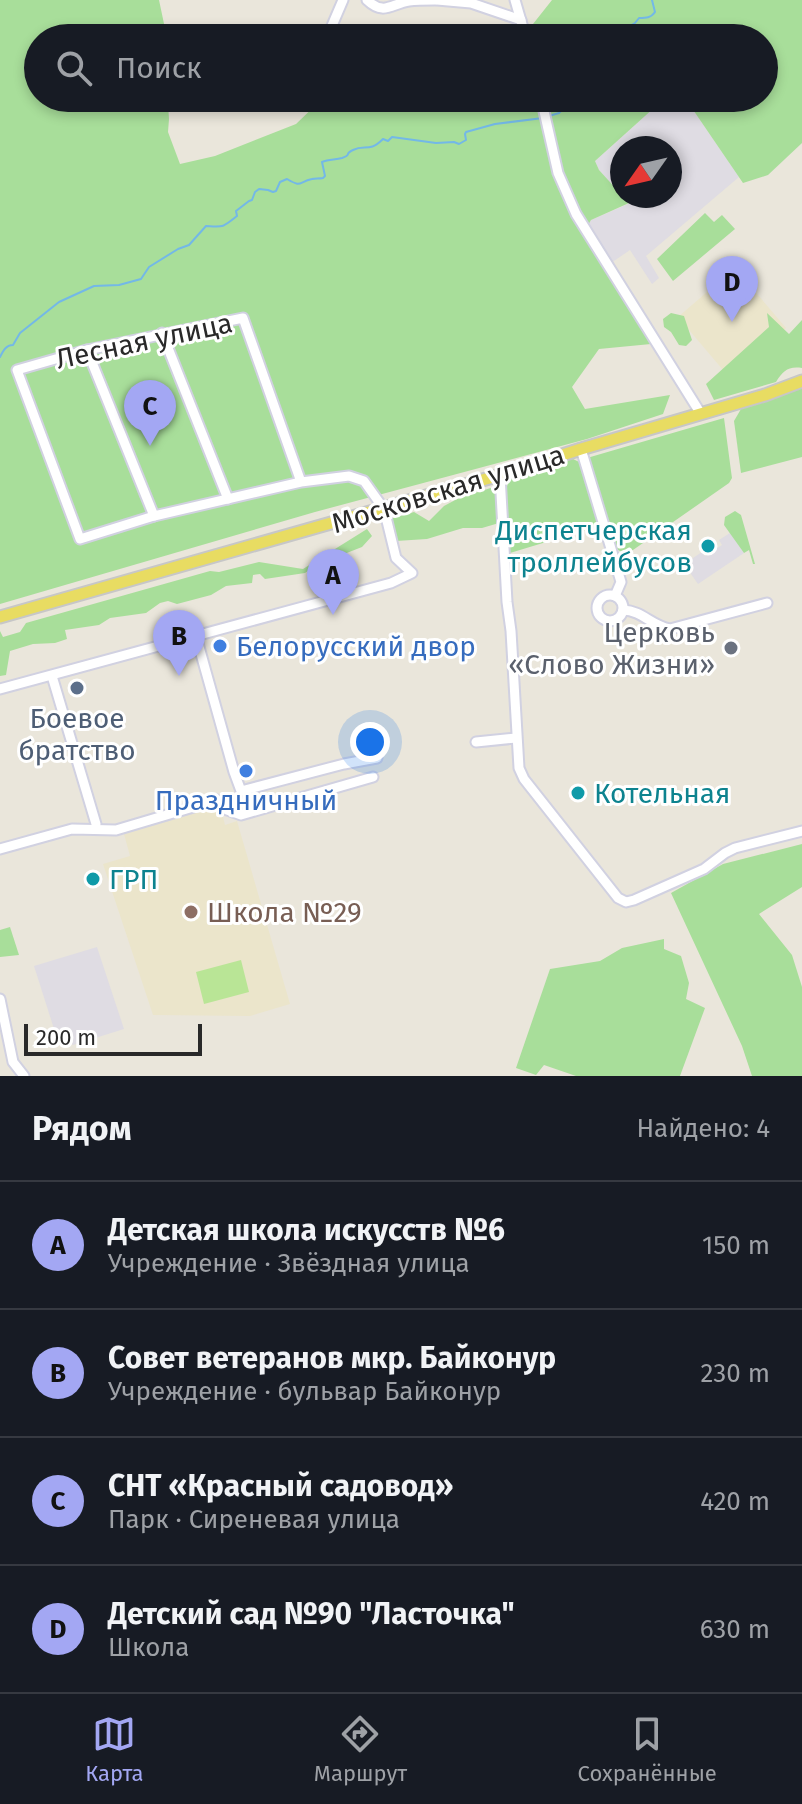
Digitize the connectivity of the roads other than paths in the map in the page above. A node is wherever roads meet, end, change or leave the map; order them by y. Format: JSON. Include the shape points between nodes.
{"nodes":[{"id":1,"x":343,"y":0,"type":"edge"},
{"id":2,"x":367,"y":0,"type":"edge"},
{"id":3,"x":436,"y":0,"type":"edge"},
{"id":4,"x":515,"y":0,"type":"edge"},
{"id":5,"x":521,"y":20,"type":"junction"},
{"id":6,"x":333,"y":24,"type":"edge"},
{"id":7,"x":522,"y":24,"type":"edge"},
{"id":8,"x":545,"y":112,"type":"edge"},
{"id":9,"x":162,"y":333,"type":"junction"},
{"id":10,"x":87,"y":350,"type":"junction"},
{"id":11,"x":802,"y":381,"type":"edge"},
{"id":12,"x":701,"y":414,"type":"junction"},
{"id":13,"x":581,"y":449,"type":"junction"},
{"id":14,"x":500,"y":475,"type":"junction"},
{"id":15,"x":301,"y":482,"type":"junction"},
{"id":16,"x":228,"y":499,"type":"junction"},
{"id":17,"x":384,"y":509,"type":"junction"},
{"id":18,"x":154,"y":516,"type":"junction"},
{"id":19,"x":615,"y":596,"type":"junction"},
{"id":20,"x":767,"y":603,"type":"dead end"},
{"id":21,"x":623,"y":610,"type":"junction"},
{"id":22,"x":0,"y":617,"type":"edge"},
{"id":23,"x":196,"y":636,"type":"junction"},
{"id":24,"x":52,"y":676,"type":"junction"},
{"id":25,"x":0,"y":689,"type":"edge"},
{"id":26,"x":516,"y":738,"type":"junction"},
{"id":27,"x":476,"y":742,"type":"dead end"},
{"id":28,"x":377,"y":758,"type":"dead end"},
{"id":29,"x":373,"y":777,"type":"dead end"},
{"id":30,"x":96,"y":824,"type":"dead end"},
{"id":31,"x":802,"y":831,"type":"edge"},
{"id":32,"x":0,"y":849,"type":"edge"},
{"id":33,"x":0,"y":999,"type":"edge"},
{"id":34,"x":24,"y":1076,"type":"edge"}],
"edges":[{"from":1,"to":6,"type":"street"},
{"from":2,"to":3,"type":"street","via":[[384,9]]},
{"from":3,"to":5,"type":"street","via":[[471,3]]},
{"from":4,"to":5,"type":"street"},
{"from":5,"to":7,"type":"street"},
{"from":8,"to":12,"type":"street","via":[[558,173],[576,214]]},
{"from":9,"to":10,"type":"street","name":"Лесная улица"},
{"from":9,"to":15,"type":"street","name":"Лесная улица","via":[[243,318]]},
{"from":9,"to":16,"type":"street"},
{"from":10,"to":18,"type":"street"},
{"from":10,"to":18,"type":"street","name":"Лесная улица","via":[[17,370],[80,539]]},
{"from":11,"to":12,"type":"main road","name":"Московская улица"},
{"from":12,"to":13,"type":"main road","name":"Московская улица"},
{"from":13,"to":14,"type":"main road","name":"Московская улица"},
{"from":13,"to":19,"type":"street","via":[[621,582]]},
{"from":14,"to":17,"type":"main road","name":"Московская улица"},
{"from":14,"to":26,"type":"street"},
{"from":15,"to":16,"type":"street"},
{"from":15,"to":17,"type":"street","via":[[349,476],[364,481]]},
{"from":16,"to":18,"type":"street"},
{"from":17,"to":22,"type":"main road","name":"Московская улица"},
{"from":17,"to":23,"type":"street","via":[[396,558],[412,573]]},
{"from":19,"to":21,"type":"street"},
{"from":19,"to":21,"type":"street","via":[[600,600],[598,613],[612,621]]},
{"from":20,"to":21,"type":"street","via":[[670,629]]},
{"from":23,"to":24,"type":"street"},
{"from":23,"to":28,"type":"street","via":[[241,791]]},
{"from":24,"to":25,"type":"street"},
{"from":24,"to":30,"type":"street"},
{"from":26,"to":27,"type":"street"},
{"from":26,"to":31,"type":"street","via":[[524,779],[626,902],[704,869],[735,848]]},
{"from":29,"to":32,"type":"street","via":[[241,815],[217,800],[116,830],[72,829]]},
{"from":33,"to":34,"type":"street","via":[[13,1062]]}]}
